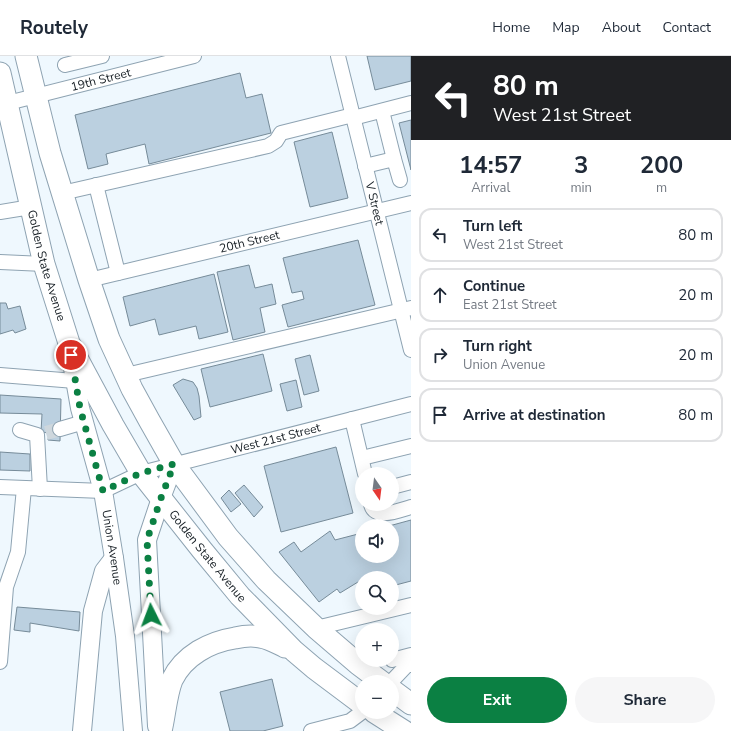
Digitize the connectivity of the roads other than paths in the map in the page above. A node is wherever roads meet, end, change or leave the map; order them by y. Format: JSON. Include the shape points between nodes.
{"nodes":[{"id":1,"x":102,"y":56,"type":"edge"},
{"id":2,"x":107,"y":56,"type":"edge"},
{"id":3,"x":194,"y":56,"type":"edge"},
{"id":4,"x":338,"y":56,"type":"edge"},
{"id":5,"x":31,"y":57,"type":"edge"},
{"id":6,"x":64,"y":61,"type":"edge"},
{"id":7,"x":149,"y":61,"type":"edge"},
{"id":8,"x":0,"y":73,"type":"edge"},
{"id":9,"x":112,"y":76,"type":"junction"},
{"id":10,"x":70,"y":87,"type":"junction"},
{"id":11,"x":36,"y":95,"type":"junction"},
{"id":12,"x":4,"y":103,"type":"edge"},
{"id":13,"x":411,"y":103,"type":"edge"},
{"id":14,"x":382,"y":111,"type":"junction"},
{"id":15,"x":353,"y":117,"type":"junction"},
{"id":16,"x":394,"y":159,"type":"junction"},
{"id":17,"x":365,"y":166,"type":"junction"},
{"id":18,"x":400,"y":180,"type":"dead end"},
{"id":19,"x":96,"y":185,"type":"junction"},
{"id":20,"x":62,"y":192,"type":"junction"},
{"id":21,"x":411,"y":203,"type":"edge"},
{"id":22,"x":31,"y":207,"type":"junction"},
{"id":23,"x":0,"y":212,"type":"edge"},
{"id":24,"x":377,"y":212,"type":"junction"},
{"id":25,"x":0,"y":262,"type":"edge"},
{"id":26,"x":44,"y":264,"type":"junction"},
{"id":27,"x":118,"y":273,"type":"junction"},
{"id":28,"x":89,"y":280,"type":"junction"},
{"id":29,"x":406,"y":310,"type":"edge"},
{"id":30,"x":69,"y":343,"type":"junction"},
{"id":31,"x":411,"y":350,"type":"edge"},
{"id":32,"x":0,"y":375,"type":"edge"},
{"id":33,"x":126,"y":375,"type":"junction"},
{"id":34,"x":75,"y":381,"type":"junction"},
{"id":35,"x":411,"y":404,"type":"edge"},
{"id":36,"x":352,"y":419,"type":"junction"},
{"id":37,"x":84,"y":422,"type":"junction"},
{"id":38,"x":60,"y":429,"type":"tunnel mouth"},
{"id":39,"x":20,"y":430,"type":"dead end"},
{"id":40,"x":411,"y":446,"type":"edge"},
{"id":41,"x":362,"y":458,"type":"junction"},
{"id":42,"x":174,"y":464,"type":"junction"},
{"id":43,"x":364,"y":467,"type":"edge"},
{"id":44,"x":141,"y":473,"type":"junction"},
{"id":45,"x":411,"y":482,"type":"edge"},
{"id":46,"x":399,"y":485,"type":"edge"},
{"id":47,"x":0,"y":487,"type":"edge"},
{"id":48,"x":24,"y":488,"type":"junction"},
{"id":49,"x":40,"y":489,"type":"junction"},
{"id":50,"x":103,"y":491,"type":"junction"},
{"id":51,"x":161,"y":498,"type":"junction"},
{"id":52,"x":411,"y":507,"type":"edge"},
{"id":53,"x":399,"y":510,"type":"edge"},
{"id":54,"x":374,"y":511,"type":"edge"},
{"id":55,"x":393,"y":511,"type":"edge"},
{"id":56,"x":114,"y":558,"type":"junction"},
{"id":57,"x":411,"y":605,"type":"edge"},
{"id":58,"x":316,"y":628,"type":"junction"},
{"id":59,"x":294,"y":651,"type":"junction"},
{"id":60,"x":399,"y":660,"type":"edge"},
{"id":61,"x":410,"y":660,"type":"edge"},
{"id":62,"x":0,"y":662,"type":"edge"},
{"id":63,"x":373,"y":675,"type":"edge"},
{"id":64,"x":396,"y":675,"type":"edge"},
{"id":65,"x":399,"y":695,"type":"edge"},
{"id":66,"x":355,"y":699,"type":"edge"},
{"id":67,"x":411,"y":704,"type":"edge"},
{"id":68,"x":355,"y":717,"type":"edge"},
{"id":69,"x":385,"y":719,"type":"edge"},
{"id":70,"x":82,"y":731,"type":"edge"},
{"id":71,"x":133,"y":731,"type":"edge"},
{"id":72,"x":157,"y":731,"type":"edge"},
{"id":73,"x":161,"y":731,"type":"edge"},
{"id":74,"x":312,"y":731,"type":"edge"},
{"id":75,"x":404,"y":731,"type":"edge"}],
"edges":[{"from":1,"to":6,"type":"street"},
{"from":2,"to":9,"type":"street"},
{"from":3,"to":7,"type":"street","name":"19th Street"},
{"from":4,"to":15,"type":"street","name":"V Street"},
{"from":5,"to":11,"type":"highway"},
{"from":6,"to":10,"type":"street"},
{"from":7,"to":9,"type":"street","name":"19th Street"},
{"from":8,"to":12,"type":"highway"},
{"from":9,"to":10,"type":"street","name":"19th Street"},
{"from":10,"to":11,"type":"street","name":"19th Street"},
{"from":11,"to":12,"type":"street","name":"19th Street"},
{"from":11,"to":20,"type":"highway"},
{"from":12,"to":22,"type":"highway","name":"Golden State Avenue"},
{"from":13,"to":14,"type":"street"},
{"from":14,"to":15,"type":"street"},
{"from":14,"to":16,"type":"street"},
{"from":15,"to":17,"type":"street","name":"V Street"},
{"from":15,"to":19,"type":"street","via":[[281,133],[276,141],[268,146]]},
{"from":16,"to":17,"type":"street"},
{"from":16,"to":18,"type":"street"},
{"from":17,"to":24,"type":"street","name":"V Street"},
{"from":19,"to":20,"type":"street"},
{"from":19,"to":27,"type":"street"},
{"from":20,"to":28,"type":"highway"},
{"from":21,"to":24,"type":"street","name":"20th Street"},
{"from":22,"to":23,"type":"street"},
{"from":22,"to":26,"type":"highway","name":"Golden State Avenue"},
{"from":24,"to":27,"type":"street","name":"20th Street"},
{"from":24,"to":29,"type":"street","name":"V Street"},
{"from":25,"to":26,"type":"street"},
{"from":26,"to":30,"type":"highway","name":"Golden State Avenue"},
{"from":27,"to":28,"type":"street","name":"20th Street"},
{"from":28,"to":33,"type":"highway","via":[[109,339]]},
{"from":29,"to":31,"type":"street","name":"V Street"},
{"from":29,"to":33,"type":"street"},
{"from":30,"to":34,"type":"main road","name":"Union Avenue"},
{"from":30,"to":44,"type":"highway","name":"Golden State Avenue"},
{"from":32,"to":34,"type":"street"},
{"from":33,"to":42,"type":"highway"},
{"from":34,"to":37,"type":"main road","name":"Union Avenue"},
{"from":35,"to":36,"type":"street","name":"West 21st Street"},
{"from":36,"to":41,"type":"street"},
{"from":36,"to":42,"type":"street","name":"West 21st Street"},
{"from":37,"to":38,"type":"street"},
{"from":37,"to":50,"type":"main road","name":"Union Avenue"},
{"from":39,"to":49,"type":"street","via":[[42,434]]},
{"from":40,"to":41,"type":"street"},
{"from":41,"to":43,"type":"street"},
{"from":42,"to":44,"type":"street","name":"West 21st Street"},
{"from":42,"to":51,"type":"main road"},
{"from":42,"to":58,"type":"highway","via":[[228,537],[266,580]]},
{"from":44,"to":50,"type":"street","name":"West 21st Street"},
{"from":44,"to":51,"type":"highway","name":"Golden State Avenue"},
{"from":45,"to":46,"type":"street"},
{"from":47,"to":48,"type":"street"},
{"from":48,"to":49,"type":"street"},
{"from":48,"to":62,"type":"street","via":[[18,552],[6,587]]},
{"from":49,"to":50,"type":"street"},
{"from":50,"to":56,"type":"main road","name":"Union Avenue"},
{"from":51,"to":59,"type":"highway","name":"Golden State Avenue","via":[[240,596]]},
{"from":51,"to":72,"type":"main road","via":[[147,540]]},
{"from":52,"to":53,"type":"street"},
{"from":54,"to":55,"type":"street","via":[[380,514]]},
{"from":56,"to":70,"type":"main road","via":[[104,571],[93,611]]},
{"from":56,"to":71,"type":"main road","name":"Union Avenue","via":[[124,623]]},
{"from":57,"to":58,"type":"street"},
{"from":58,"to":63,"type":"highway"},
{"from":59,"to":66,"type":"highway","name":"Golden State Avenue"},
{"from":59,"to":73,"type":"highway","via":[[270,640],[249,636],[214,642],[198,650],[178,670],[172,681]]},
{"from":60,"to":61,"type":"street"},
{"from":61,"to":64,"type":"street"},
{"from":65,"to":67,"type":"highway"},
{"from":68,"to":74,"type":"street","via":[[350,721]]},
{"from":69,"to":75,"type":"highway"}]}
